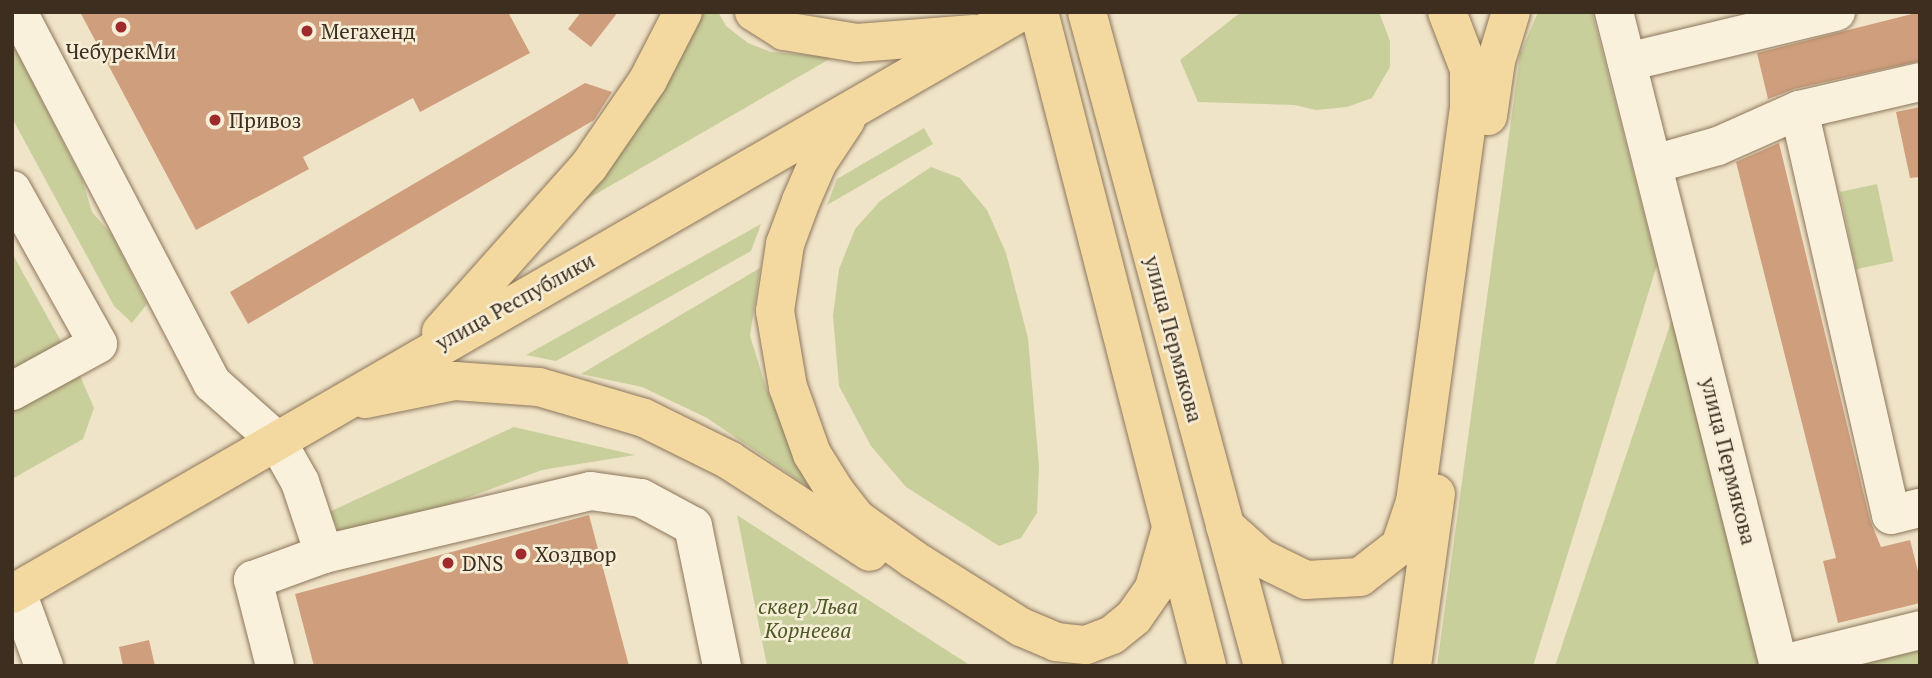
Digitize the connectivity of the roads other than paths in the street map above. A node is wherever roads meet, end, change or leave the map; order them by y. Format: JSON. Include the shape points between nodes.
{"nodes":[{"id":1,"x":18,"y":12,"type":"edge"},
{"id":2,"x":683,"y":12,"type":"edge"},
{"id":3,"x":754,"y":12,"type":"edge"},
{"id":4,"x":1021,"y":12,"type":"edge"},
{"id":5,"x":1039,"y":12,"type":"edge"},
{"id":6,"x":1087,"y":12,"type":"edge"},
{"id":7,"x":1447,"y":12,"type":"edge"},
{"id":8,"x":1511,"y":12,"type":"edge"},
{"id":9,"x":1614,"y":12,"type":"edge"},
{"id":10,"x":1836,"y":12,"type":"edge"},
{"id":11,"x":984,"y":33,"type":"junction"},
{"id":12,"x":1627,"y":62,"type":"junction"},
{"id":13,"x":1920,"y":82,"type":"edge"},
{"id":14,"x":1799,"y":110,"type":"junction"},
{"id":15,"x":851,"y":112,"type":"junction"},
{"id":16,"x":1654,"y":164,"type":"junction"},
{"id":17,"x":12,"y":190,"type":"edge"},
{"id":18,"x":421,"y":355,"type":"junction"},
{"id":19,"x":12,"y":391,"type":"edge"},
{"id":20,"x":339,"y":404,"type":"junction"},
{"id":21,"x":276,"y":441,"type":"junction"},
{"id":22,"x":1920,"y":508,"type":"edge"},
{"id":23,"x":1225,"y":526,"type":"junction"},
{"id":24,"x":1170,"y":533,"type":"junction"},
{"id":25,"x":324,"y":554,"type":"junction"},
{"id":26,"x":14,"y":593,"type":"edge"},
{"id":27,"x":1920,"y":630,"type":"edge"},
{"id":28,"x":1779,"y":665,"type":"edge"},
{"id":29,"x":44,"y":666,"type":"edge"},
{"id":30,"x":275,"y":666,"type":"edge"},
{"id":31,"x":722,"y":666,"type":"edge"},
{"id":32,"x":1047,"y":666,"type":"edge"},
{"id":33,"x":1207,"y":666,"type":"edge"},
{"id":34,"x":1263,"y":666,"type":"edge"},
{"id":35,"x":1412,"y":666,"type":"edge"}],
"edges":[{"from":1,"to":21,"type":"street","via":[[212,383]]},
{"from":2,"to":18,"type":"main road","via":[[648,80],[589,166]]},
{"from":3,"to":11,"type":"main road","via":[[784,31],[857,43]]},
{"from":4,"to":11,"type":"main road","name":"улица Республики"},
{"from":5,"to":24,"type":"main road"},
{"from":6,"to":23,"type":"main road","name":"улица Пермякова"},
{"from":7,"to":23,"type":"main road","via":[[1469,69],[1469,110],[1415,502],[1400,546],[1360,577],[1306,580],[1261,558]]},
{"from":8,"to":35,"type":"main road","via":[[1496,61]]},
{"from":9,"to":12,"type":"street","name":"улица Пермякова"},
{"from":10,"to":12,"type":"street"},
{"from":11,"to":15,"type":"main road","name":"улица Республики"},
{"from":12,"to":16,"type":"street","name":"улица Пермякова"},
{"from":13,"to":14,"type":"street"},
{"from":14,"to":16,"type":"street","via":[[1718,146]]},
{"from":14,"to":22,"type":"street","via":[[1891,515]]},
{"from":15,"to":18,"type":"main road","name":"улица Республики"},
{"from":15,"to":24,"type":"main road","via":[[818,162],[801,201],[785,244],[775,311],[788,387],[812,454],[835,491],[857,519],[913,559],[1021,627],[1056,642],[1086,645],[1112,635],[1134,617],[1154,588]]},
{"from":16,"to":28,"type":"street","name":"улица Пермякова"},
{"from":17,"to":19,"type":"street","via":[[98,344]]},
{"from":18,"to":20,"type":"main road","name":"улица Республики"},
{"from":20,"to":21,"type":"main road","name":"улица Республики"},
{"from":20,"to":32,"type":"main road","via":[[455,381],[539,387],[644,418],[729,460]]},
{"from":21,"to":25,"type":"street","via":[[300,482]]},
{"from":21,"to":26,"type":"main road","name":"улица Республики"},
{"from":23,"to":34,"type":"main road","name":"улица Пермякова"},
{"from":24,"to":33,"type":"main road"},
{"from":25,"to":30,"type":"street","via":[[253,580]]},
{"from":25,"to":31,"type":"street","via":[[591,491],[641,498],[693,526]]},
{"from":26,"to":29,"type":"street"},
{"from":27,"to":28,"type":"street"}]}
